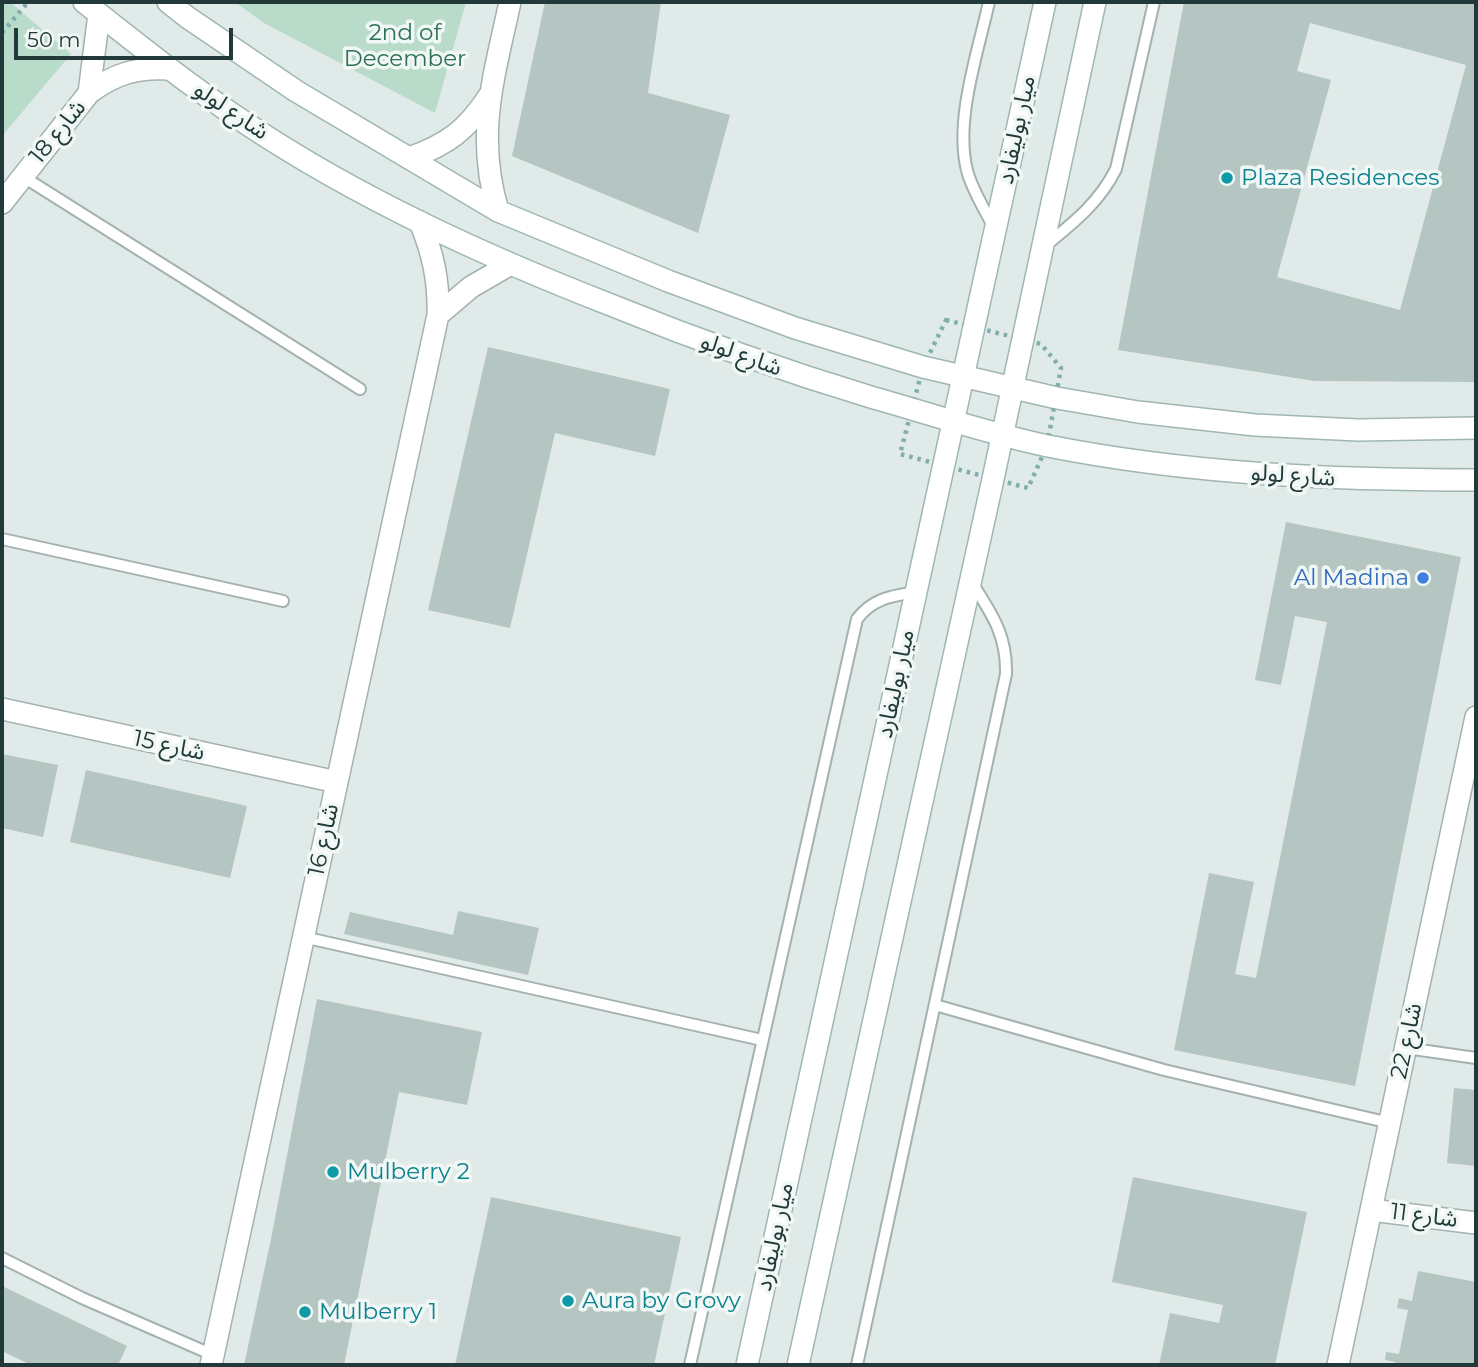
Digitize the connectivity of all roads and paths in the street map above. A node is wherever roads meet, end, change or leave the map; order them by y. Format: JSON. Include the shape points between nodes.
{"nodes":[{"id":1,"x":28,"y":2,"type":"edge"},
{"id":2,"x":169,"y":2,"type":"edge"},
{"id":3,"x":510,"y":2,"type":"edge"},
{"id":4,"x":989,"y":2,"type":"edge"},
{"id":5,"x":1045,"y":2,"type":"edge"},
{"id":6,"x":1095,"y":2,"type":"edge"},
{"id":7,"x":1154,"y":2,"type":"edge"},
{"id":8,"x":91,"y":8,"type":"edge"},
{"id":9,"x":2,"y":33,"type":"edge"},
{"id":10,"x":169,"y":69,"type":"junction"},
{"id":11,"x":89,"y":93,"type":"junction"},
{"id":12,"x":491,"y":95,"type":"junction"},
{"id":13,"x":409,"y":158,"type":"junction"},
{"id":14,"x":22,"y":176,"type":"junction"},
{"id":15,"x":2,"y":203,"type":"edge"},
{"id":16,"x":498,"y":211,"type":"junction"},
{"id":17,"x":420,"y":222,"type":"junction"},
{"id":18,"x":996,"y":230,"type":"junction"},
{"id":19,"x":1042,"y":248,"type":"junction"},
{"id":20,"x":509,"y":265,"type":"junction"},
{"id":21,"x":438,"y":316,"type":"junction"},
{"id":22,"x":963,"y":376,"type":"junction"},
{"id":23,"x":1011,"y":388,"type":"junction"},
{"id":24,"x":360,"y":389,"type":"dead end"},
{"id":25,"x":954,"y":420,"type":"junction"},
{"id":26,"x":1476,"y":428,"type":"edge"},
{"id":27,"x":1003,"y":434,"type":"junction"},
{"id":28,"x":1476,"y":480,"type":"edge"},
{"id":29,"x":2,"y":539,"type":"edge"},
{"id":30,"x":970,"y":579,"type":"junction"},
{"id":31,"x":916,"y":592,"type":"junction"},
{"id":32,"x":283,"y":601,"type":"dead end"},
{"id":33,"x":2,"y":709,"type":"edge"},
{"id":34,"x":1476,"y":717,"type":"edge"},
{"id":35,"x":337,"y":782,"type":"junction"},
{"id":36,"x":303,"y":937,"type":"junction"},
{"id":37,"x":935,"y":1005,"type":"junction"},
{"id":38,"x":762,"y":1040,"type":"junction"},
{"id":39,"x":1406,"y":1048,"type":"junction"},
{"id":40,"x":1476,"y":1058,"type":"edge"},
{"id":41,"x":1390,"y":1123,"type":"junction"},
{"id":42,"x":1371,"y":1210,"type":"junction"},
{"id":43,"x":1476,"y":1223,"type":"edge"},
{"id":44,"x":2,"y":1258,"type":"edge"},
{"id":45,"x":212,"y":1360,"type":"edge"},
{"id":46,"x":690,"y":1365,"type":"edge"},
{"id":47,"x":747,"y":1365,"type":"edge"},
{"id":48,"x":798,"y":1365,"type":"edge"},
{"id":49,"x":857,"y":1365,"type":"edge"},
{"id":50,"x":1338,"y":1365,"type":"edge"}],
"edges":[{"from":1,"to":9,"type":"path"},
{"from":2,"to":13,"type":"street","name":"شارع لولو","via":[[296,91]]},
{"from":3,"to":12,"type":"street"},
{"from":4,"to":18,"type":"lane","via":[[965,113],[963,149],[968,173]]},
{"from":5,"to":18,"type":"street","name":"ميار بوليفارد"},
{"from":6,"to":19,"type":"street"},
{"from":7,"to":19,"type":"lane","via":[[1116,169],[1094,205]]},
{"from":8,"to":10,"type":"street","name":"شارع لولو"},
{"from":8,"to":11,"type":"street","name":"شارع 18"},
{"from":10,"to":11,"type":"street","name":"شارع 18","via":[[118,75]]},
{"from":10,"to":17,"type":"street","name":"شارع لولو","via":[[261,133]]},
{"from":11,"to":14,"type":"street","name":"شارع 18"},
{"from":12,"to":13,"type":"street","via":[[457,135]]},
{"from":12,"to":16,"type":"street","via":[[486,154]]},
{"from":13,"to":16,"type":"street","name":"شارع لولو"},
{"from":14,"to":15,"type":"street","name":"شارع 18"},
{"from":14,"to":24,"type":"lane"},
{"from":16,"to":22,"type":"street","name":"شارع لولو","via":[[795,327]]},
{"from":17,"to":20,"type":"street","name":"شارع لولو"},
{"from":17,"to":21,"type":"street","name":"شارع 16","via":[[436,267]]},
{"from":18,"to":22,"type":"street","name":"ميار بوليفارد"},
{"from":19,"to":23,"type":"street"},
{"from":20,"to":21,"type":"street"},
{"from":20,"to":25,"type":"street","name":"شارع لولو","via":[[791,373]]},
{"from":21,"to":35,"type":"street","name":"شارع 16"},
{"from":22,"to":23,"type":"street","name":"شارع لولو"},
{"from":22,"to":25,"type":"street","name":"ميار بوليفارد"},
{"from":23,"to":26,"type":"street","name":"شارع لولو","via":[[1138,412],[1255,425],[1358,430]]},
{"from":23,"to":27,"type":"street"},
{"from":25,"to":27,"type":"street","name":"شارع لولو"},
{"from":25,"to":31,"type":"street","name":"ميار بوليفارد"},
{"from":27,"to":28,"type":"street","name":"شارع لولو","via":[[1139,461],[1251,473],[1363,480]]},
{"from":27,"to":30,"type":"street"},
{"from":29,"to":32,"type":"lane"},
{"from":30,"to":37,"type":"lane","via":[[998,624],[1007,657],[1006,674]]},
{"from":30,"to":48,"type":"street"},
{"from":31,"to":38,"type":"lane","via":[[877,600],[858,619]]},
{"from":31,"to":47,"type":"street","name":"ميار بوليفارد"},
{"from":33,"to":35,"type":"street","name":"شارع 15"},
{"from":34,"to":39,"type":"street","name":"شارع 22"},
{"from":35,"to":36,"type":"street","name":"شارع 16"},
{"from":36,"to":38,"type":"lane"},
{"from":36,"to":45,"type":"street","name":"شارع 16"},
{"from":37,"to":41,"type":"lane","via":[[1164,1070]]},
{"from":37,"to":49,"type":"lane"},
{"from":38,"to":46,"type":"lane"},
{"from":39,"to":40,"type":"lane"},
{"from":39,"to":41,"type":"street","name":"شارع 22"},
{"from":41,"to":42,"type":"street","name":"شارع 22"},
{"from":42,"to":43,"type":"street","name":"شارع 11"},
{"from":42,"to":50,"type":"street","name":"شارع 22"},
{"from":44,"to":45,"type":"lane"}]}
